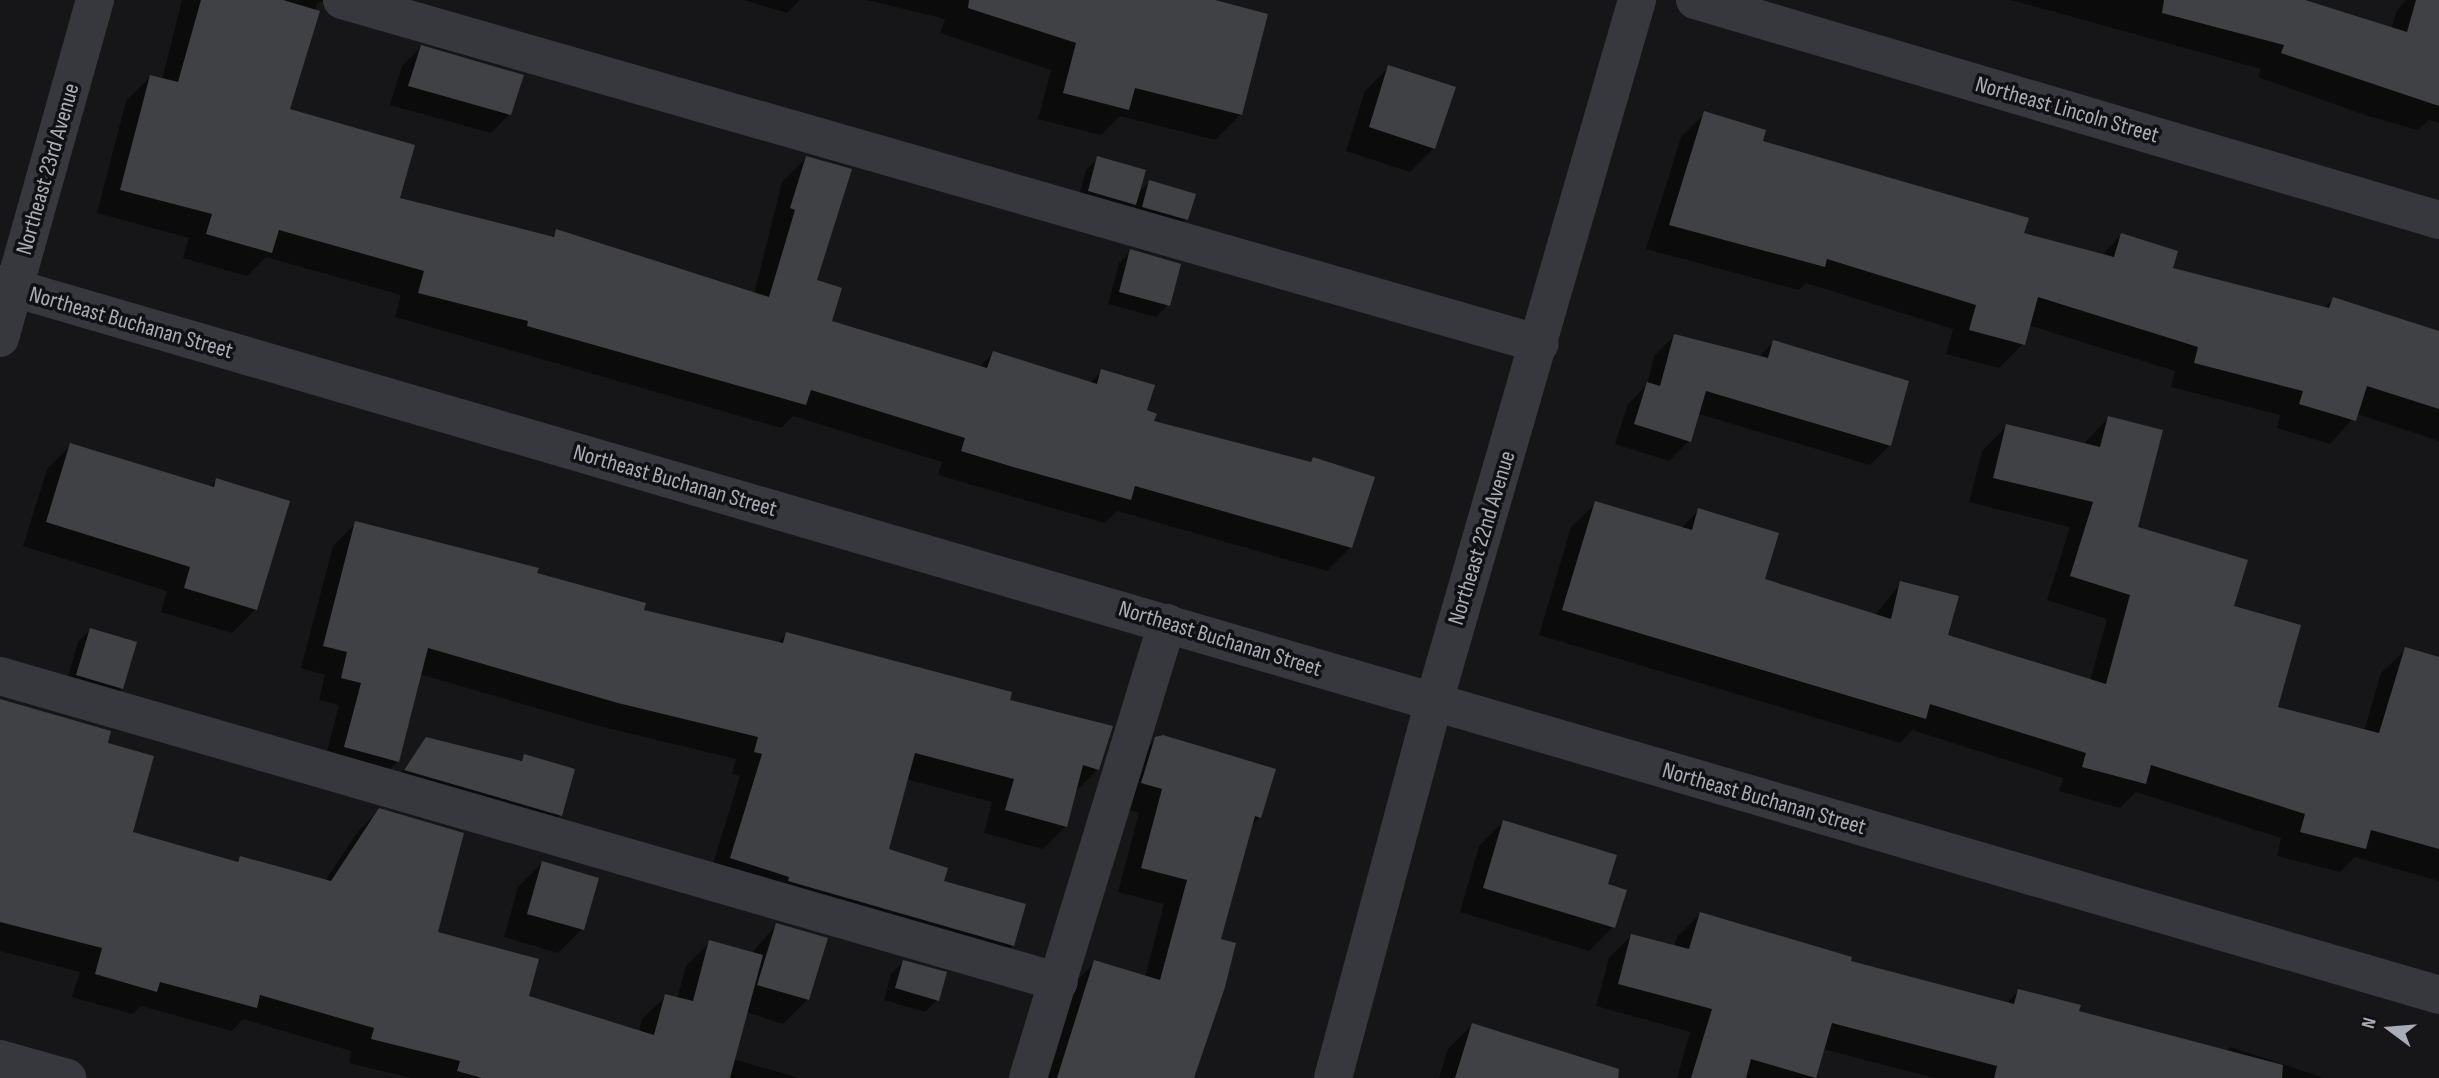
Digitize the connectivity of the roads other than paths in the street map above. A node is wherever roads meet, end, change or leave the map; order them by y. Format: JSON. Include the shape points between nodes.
{"nodes":[{"id":1,"x":95,"y":0,"type":"edge"},
{"id":2,"x":342,"y":0,"type":"edge"},
{"id":3,"x":1637,"y":0,"type":"edge"},
{"id":4,"x":1695,"y":0,"type":"edge"},
{"id":5,"x":2439,"y":220,"type":"edge"},
{"id":6,"x":7,"y":286,"type":"edge"},
{"id":7,"x":0,"y":338,"type":"edge"},
{"id":8,"x":1540,"y":344,"type":"junction"},
{"id":9,"x":1167,"y":623,"type":"junction"},
{"id":10,"x":0,"y":676,"type":"edge"},
{"id":11,"x":1433,"y":705,"type":"junction"},
{"id":12,"x":1059,"y":982,"type":"junction"},
{"id":13,"x":2439,"y":995,"type":"edge"},
{"id":14,"x":0,"y":1059,"type":"edge"},
{"id":15,"x":67,"y":1078,"type":"edge"},
{"id":16,"x":1028,"y":1078,"type":"edge"},
{"id":17,"x":1333,"y":1078,"type":"edge"}],
"edges":[{"from":1,"to":6,"type":"street","name":"Northeast 23rd Avenue"},
{"from":2,"to":8,"type":"street"},
{"from":3,"to":8,"type":"street","name":"Northeast 22nd Avenue"},
{"from":4,"to":5,"type":"street","name":"Northeast Lincoln Street"},
{"from":6,"to":7,"type":"street","name":"Northeast 23rd Avenue"},
{"from":6,"to":9,"type":"street","name":"Northeast Buchanan Street"},
{"from":8,"to":11,"type":"street","name":"Northeast 22nd Avenue"},
{"from":9,"to":11,"type":"street","name":"Northeast Buchanan Street"},
{"from":9,"to":12,"type":"street"},
{"from":10,"to":12,"type":"street"},
{"from":11,"to":13,"type":"street","name":"Northeast Buchanan Street"},
{"from":11,"to":17,"type":"street","name":"Northeast 22nd Avenue"},
{"from":12,"to":16,"type":"street"},
{"from":14,"to":15,"type":"street"}]}
